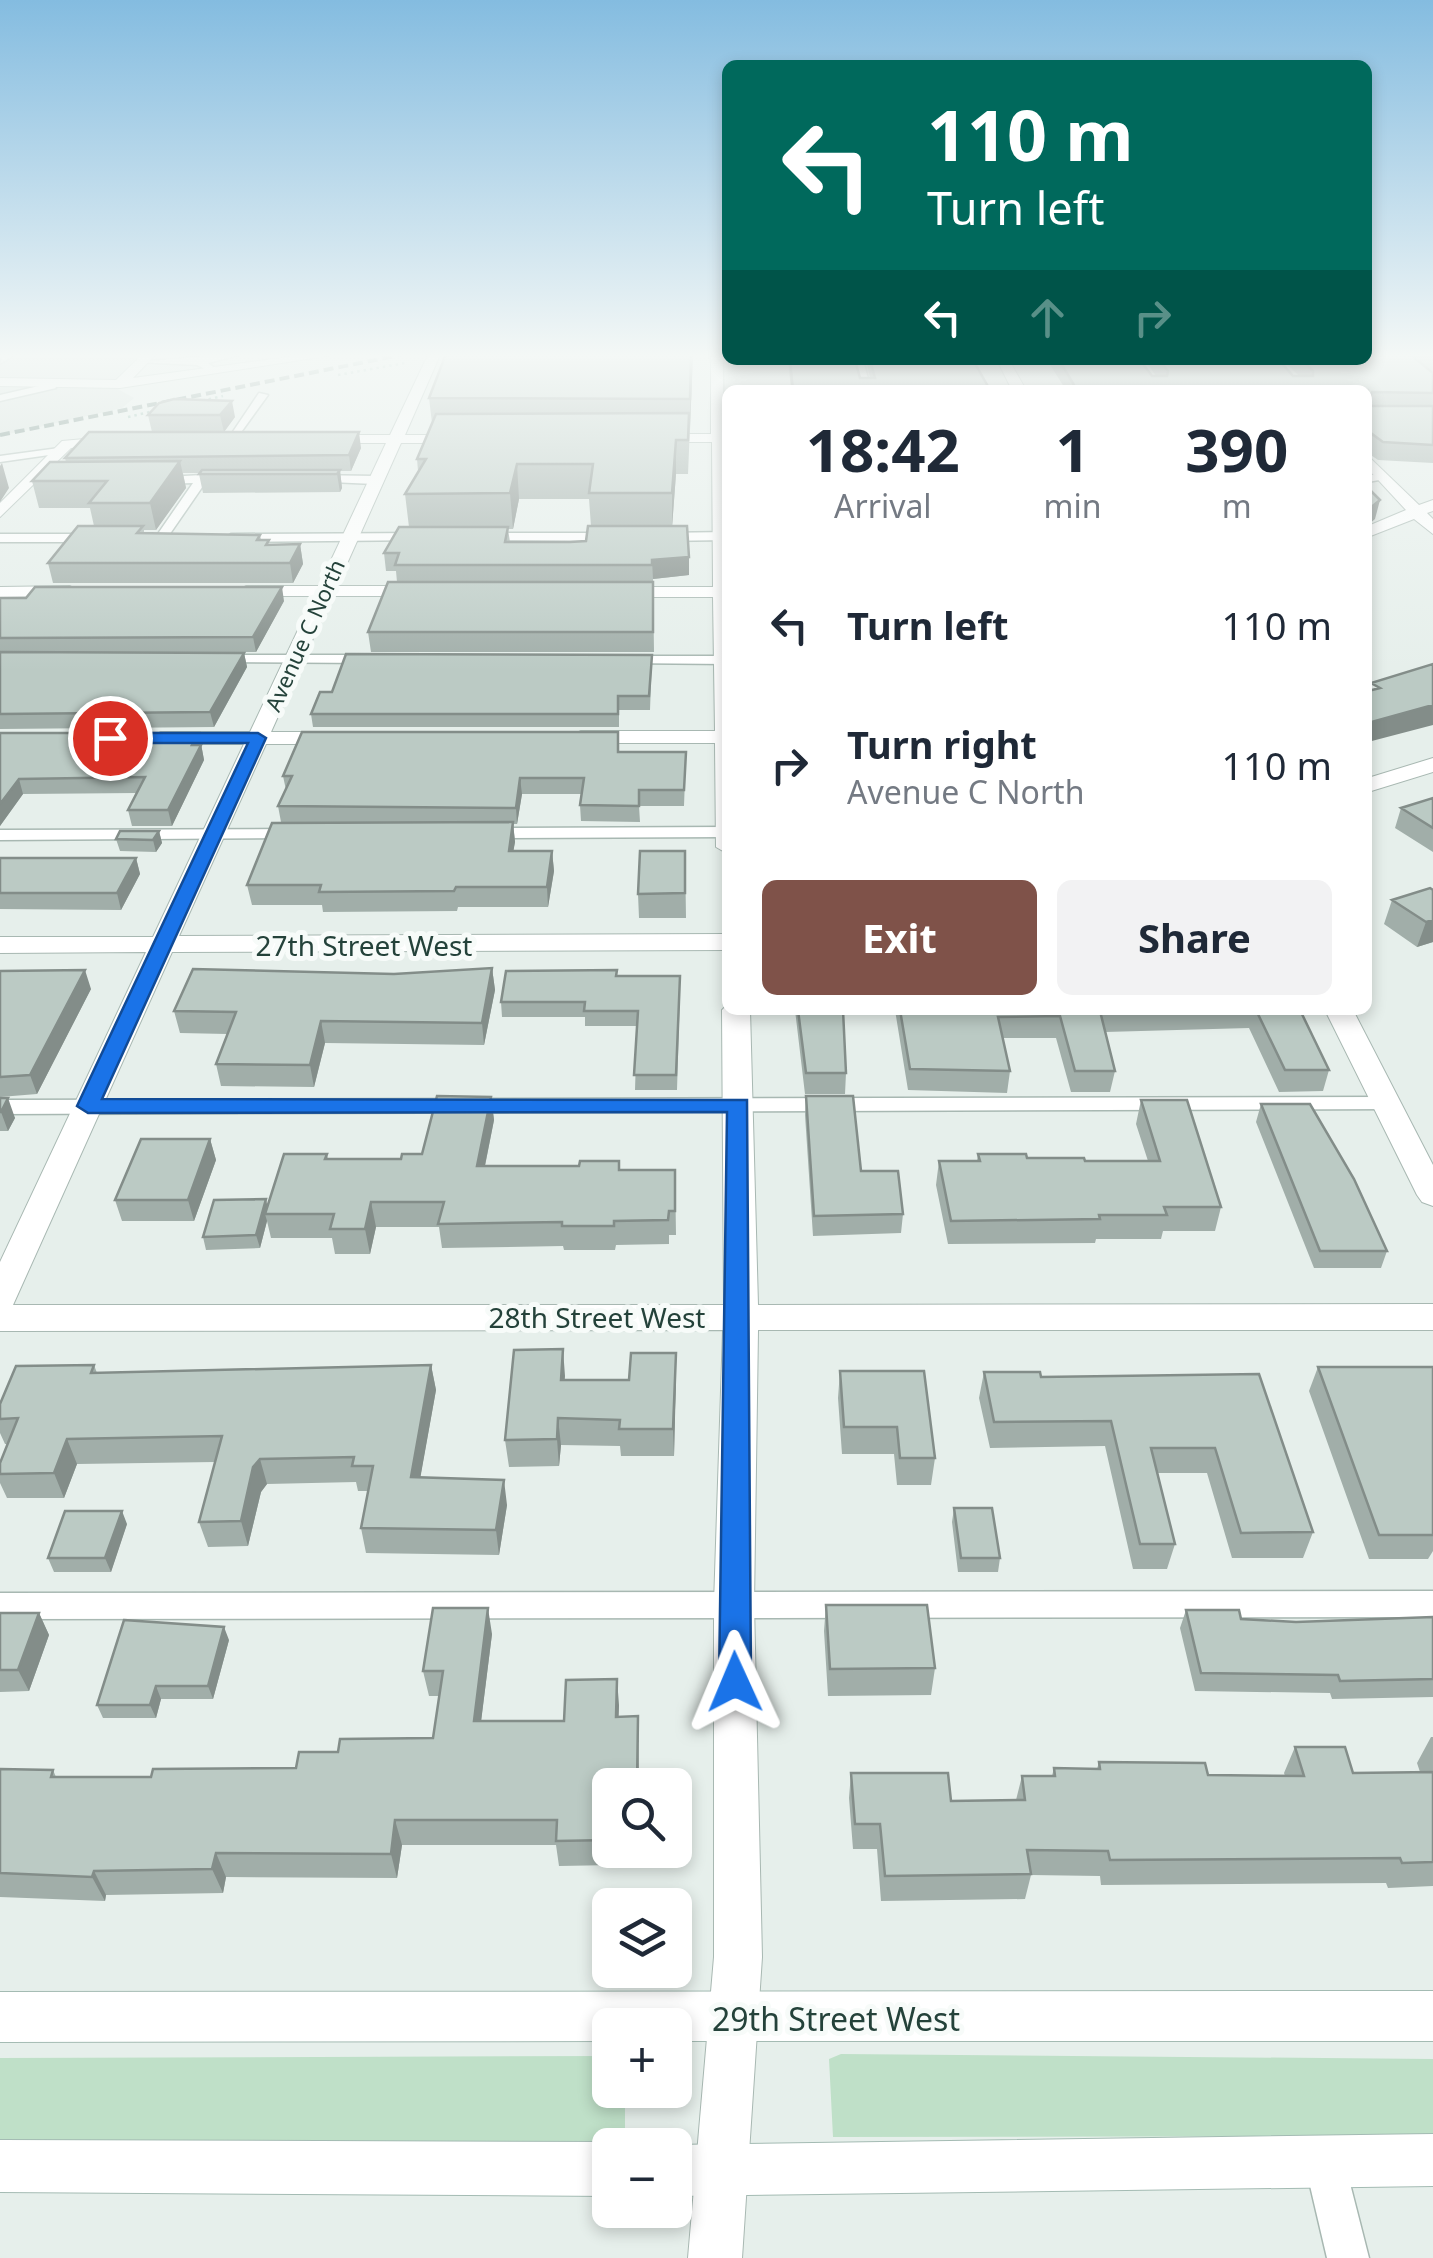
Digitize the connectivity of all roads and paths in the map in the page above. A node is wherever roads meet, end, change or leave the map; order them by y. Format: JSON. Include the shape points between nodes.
{"nodes":[{"id":1,"x":53,"y":460,"type":"edge"},
{"id":2,"x":383,"y":460,"type":"edge"},
{"id":3,"x":1376,"y":478,"type":"edge"},
{"id":4,"x":202,"y":479,"type":"junction"},
{"id":5,"x":239,"y":479,"type":"edge"},
{"id":6,"x":144,"y":480,"type":"edge"},
{"id":7,"x":294,"y":480,"type":"edge"},
{"id":8,"x":374,"y":480,"type":"junction"},
{"id":9,"x":1426,"y":509,"type":"edge"},
{"id":10,"x":0,"y":512,"type":"edge"},
{"id":11,"x":1433,"y":529,"type":"edge"},
{"id":12,"x":1372,"y":530,"type":"edge"},
{"id":13,"x":722,"y":536,"type":"edge"},
{"id":14,"x":437,"y":537,"type":"edge"},
{"id":15,"x":456,"y":537,"type":"edge"},
{"id":16,"x":634,"y":537,"type":"edge"},
{"id":17,"x":654,"y":537,"type":"edge"},
{"id":18,"x":0,"y":538,"type":"edge"},
{"id":19,"x":107,"y":538,"type":"edge"},
{"id":20,"x":143,"y":538,"type":"edge"},
{"id":21,"x":161,"y":538,"type":"junction"},
{"id":22,"x":178,"y":538,"type":"edge"},
{"id":23,"x":214,"y":538,"type":"edge"},
{"id":24,"x":347,"y":538,"type":"junction"},
{"id":25,"x":233,"y":591,"type":"edge"},
{"id":26,"x":324,"y":591,"type":"junction"},
{"id":27,"x":454,"y":591,"type":"edge"},
{"id":28,"x":0,"y":592,"type":"edge"},
{"id":29,"x":97,"y":592,"type":"edge"},
{"id":30,"x":594,"y":592,"type":"edge"},
{"id":31,"x":722,"y":592,"type":"edge"},
{"id":32,"x":295,"y":658,"type":"junction"},
{"id":33,"x":200,"y":659,"type":"edge"},
{"id":34,"x":386,"y":659,"type":"edge"},
{"id":35,"x":616,"y":660,"type":"edge"},
{"id":36,"x":722,"y":660,"type":"edge"},
{"id":37,"x":722,"y":736,"type":"edge"},
{"id":38,"x":553,"y":737,"type":"edge"},
{"id":39,"x":129,"y":738,"type":"edge"},
{"id":40,"x":258,"y":738,"type":"junction"},
{"id":41,"x":353,"y":738,"type":"edge"},
{"id":42,"x":1433,"y":765,"type":"edge"},
{"id":43,"x":1372,"y":784,"type":"edge"},
{"id":44,"x":722,"y":832,"type":"edge"},
{"id":45,"x":472,"y":833,"type":"edge"},
{"id":46,"x":214,"y":834,"type":"junction"},
{"id":47,"x":313,"y":834,"type":"edge"},
{"id":48,"x":0,"y":835,"type":"edge"},
{"id":49,"x":722,"y":942,"type":"edge"},
{"id":50,"x":0,"y":945,"type":"edge"},
{"id":51,"x":162,"y":946,"type":"junction"},
{"id":52,"x":736,"y":1015,"type":"edge"},
{"id":53,"x":1342,"y":1015,"type":"edge"},
{"id":54,"x":739,"y":1104,"type":"junction"},
{"id":55,"x":1386,"y":1104,"type":"junction"},
{"id":56,"x":88,"y":1106,"type":"junction"},
{"id":57,"x":0,"y":1107,"type":"edge"},
{"id":58,"x":1429,"y":1180,"type":"edge"},
{"id":59,"x":0,"y":1298,"type":"edge"},
{"id":60,"x":741,"y":1316,"type":"junction"},
{"id":61,"x":0,"y":1318,"type":"edge"},
{"id":62,"x":1433,"y":1318,"type":"edge"},
{"id":63,"x":734,"y":1604,"type":"junction"},
{"id":64,"x":1433,"y":1604,"type":"edge"},
{"id":65,"x":0,"y":1606,"type":"edge"},
{"id":66,"x":1433,"y":2016,"type":"edge"},
{"id":67,"x":0,"y":2017,"type":"edge"},
{"id":68,"x":734,"y":2019,"type":"junction"},
{"id":69,"x":1324,"y":2160,"type":"junction"},
{"id":70,"x":1433,"y":2160,"type":"edge"},
{"id":71,"x":0,"y":2166,"type":"edge"},
{"id":72,"x":592,"y":2169,"type":"edge"},
{"id":73,"x":698,"y":2170,"type":"edge"},
{"id":74,"x":716,"y":2258,"type":"edge"},
{"id":75,"x":1348,"y":2258,"type":"edge"}],
"edges":[{"from":1,"to":10,"type":"street"},
{"from":2,"to":8,"type":"street","name":"Avenue C North"},
{"from":3,"to":9,"type":"street"},
{"from":4,"to":5,"type":"lane"},
{"from":4,"to":6,"type":"lane"},
{"from":4,"to":21,"type":"lane"},
{"from":7,"to":8,"type":"lane"},
{"from":8,"to":24,"type":"street","name":"Avenue C North"},
{"from":9,"to":11,"type":"street"},
{"from":9,"to":12,"type":"street"},
{"from":13,"to":17,"type":"lane"},
{"from":14,"to":24,"type":"lane"},
{"from":15,"to":16,"type":"lane"},
{"from":18,"to":19,"type":"lane"},
{"from":20,"to":21,"type":"lane"},
{"from":21,"to":22,"type":"lane"},
{"from":23,"to":24,"type":"lane"},
{"from":24,"to":26,"type":"street","name":"Avenue C North"},
{"from":25,"to":26,"type":"street"},
{"from":26,"to":27,"type":"street"},
{"from":26,"to":32,"type":"street","name":"Avenue C North"},
{"from":28,"to":29,"type":"street"},
{"from":30,"to":31,"type":"street"},
{"from":32,"to":33,"type":"lane"},
{"from":32,"to":34,"type":"lane"},
{"from":32,"to":40,"type":"street","name":"Avenue C North"},
{"from":35,"to":36,"type":"lane"},
{"from":37,"to":38,"type":"street"},
{"from":39,"to":40,"type":"street"},
{"from":40,"to":41,"type":"street"},
{"from":40,"to":46,"type":"street","name":"Avenue C North"},
{"from":42,"to":43,"type":"street"},
{"from":44,"to":45,"type":"lane"},
{"from":46,"to":47,"type":"lane"},
{"from":46,"to":48,"type":"lane"},
{"from":46,"to":51,"type":"street","name":"Avenue C North"},
{"from":49,"to":51,"type":"street","name":"27th Street West"},
{"from":50,"to":51,"type":"street","name":"27th Street West"},
{"from":51,"to":56,"type":"street","name":"Avenue C North"},
{"from":52,"to":54,"type":"street"},
{"from":53,"to":55,"type":"street"},
{"from":54,"to":55,"type":"lane"},
{"from":54,"to":56,"type":"lane"},
{"from":54,"to":60,"type":"street"},
{"from":55,"to":58,"type":"street"},
{"from":56,"to":57,"type":"lane"},
{"from":56,"to":59,"type":"street","name":"Avenue C North"},
{"from":60,"to":61,"type":"street","name":"28th Street West"},
{"from":60,"to":62,"type":"street","name":"28th Street West"},
{"from":60,"to":63,"type":"street"},
{"from":63,"to":64,"type":"lane"},
{"from":63,"to":65,"type":"lane"},
{"from":63,"to":68,"type":"street"},
{"from":66,"to":68,"type":"street","name":"29th Street West"},
{"from":67,"to":68,"type":"street","name":"29th Street West"},
{"from":68,"to":73,"type":"street"},
{"from":69,"to":70,"type":"street"},
{"from":69,"to":73,"type":"street"},
{"from":69,"to":75,"type":"lane"},
{"from":71,"to":72,"type":"street"},
{"from":73,"to":74,"type":"street"}]}
